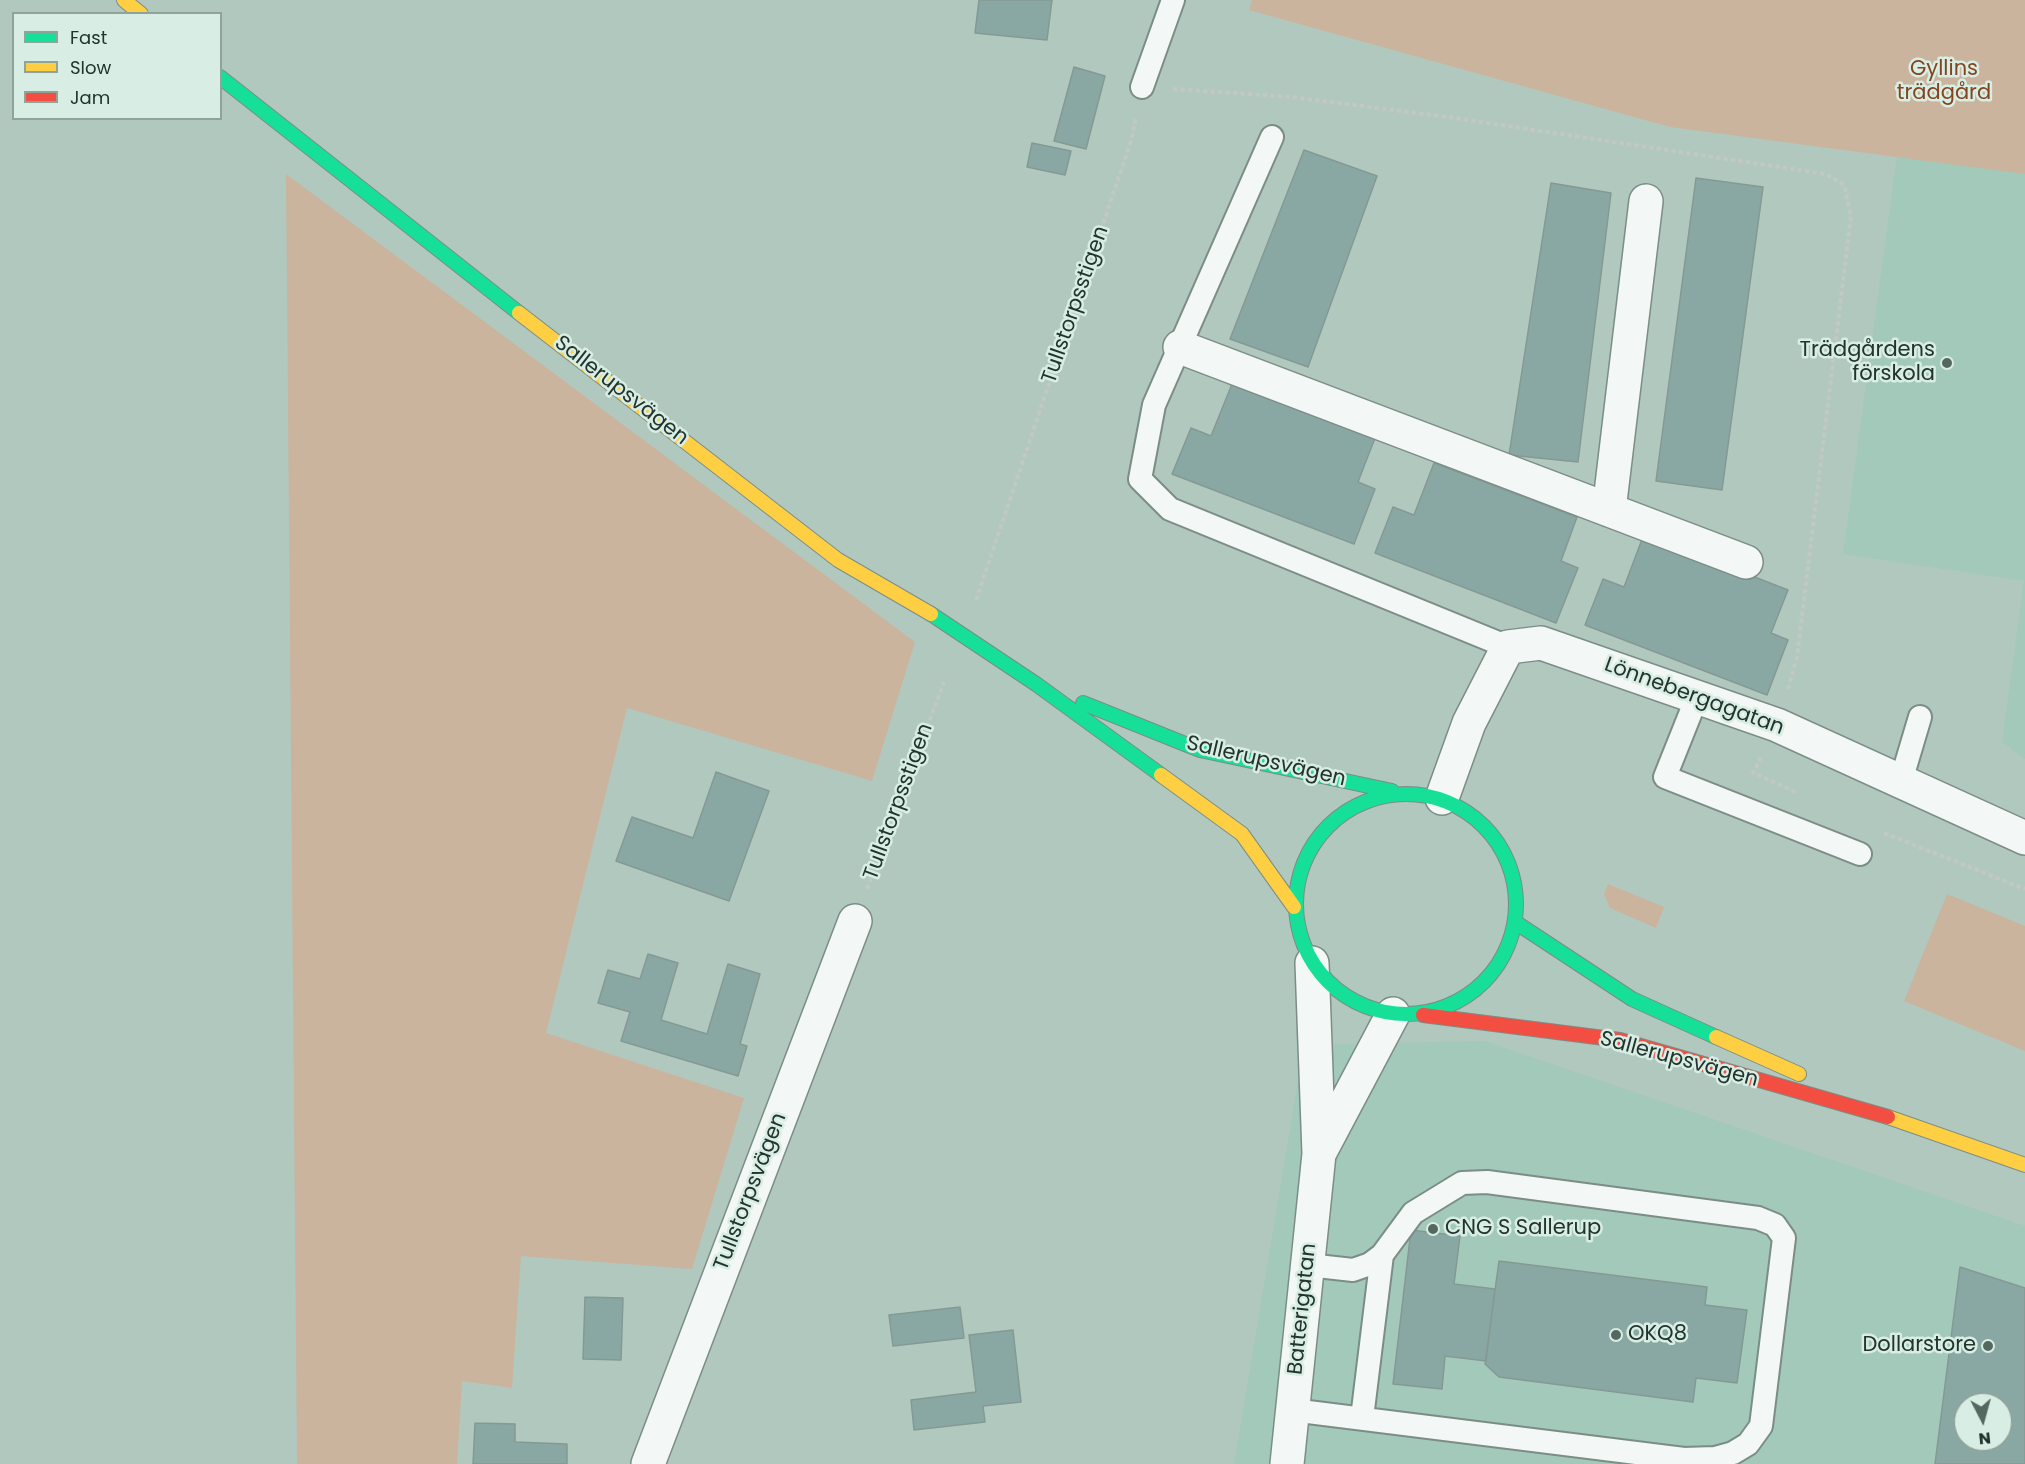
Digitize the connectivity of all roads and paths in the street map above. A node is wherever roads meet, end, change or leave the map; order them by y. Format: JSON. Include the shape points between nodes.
{"nodes":[{"id":1,"x":124,"y":0,"type":"edge"},
{"id":2,"x":1173,"y":0,"type":"edge"},
{"id":3,"x":139,"y":12,"type":"edge"},
{"id":4,"x":222,"y":78,"type":"edge"},
{"id":5,"x":1142,"y":87,"type":"junction"},
{"id":6,"x":1272,"y":137,"type":"dead end"},
{"id":7,"x":1646,"y":201,"type":"dead end"},
{"id":8,"x":1180,"y":347,"type":"junction"},
{"id":9,"x":1609,"y":510,"type":"junction"},
{"id":10,"x":1746,"y":562,"type":"dead end"},
{"id":11,"x":973,"y":609,"type":"dead end"},
{"id":12,"x":1508,"y":647,"type":"junction"},
{"id":13,"x":944,"y":682,"type":"dead end"},
{"id":14,"x":1036,"y":684,"type":"junction"},
{"id":15,"x":1697,"y":697,"type":"junction"},
{"id":16,"x":1920,"y":717,"type":"dead end"},
{"id":17,"x":1777,"y":725,"type":"junction"},
{"id":18,"x":1901,"y":781,"type":"junction"},
{"id":19,"x":1398,"y":792,"type":"junction"},
{"id":20,"x":1804,"y":796,"type":"dead end"},
{"id":21,"x":1442,"y":798,"type":"junction"},
{"id":22,"x":1877,"y":829,"type":"dead end"},
{"id":23,"x":2025,"y":838,"type":"edge"},
{"id":24,"x":1860,"y":854,"type":"dead end"},
{"id":25,"x":2025,"y":888,"type":"edge"},
{"id":26,"x":1294,"y":907,"type":"junction"},
{"id":27,"x":855,"y":921,"type":"joint"},
{"id":28,"x":1515,"y":922,"type":"junction"},
{"id":29,"x":1312,"y":963,"type":"junction"},
{"id":30,"x":1405,"y":1014,"type":"junction"},
{"id":31,"x":1902,"y":1120,"type":"junction"},
{"id":32,"x":1319,"y":1154,"type":"junction"},
{"id":33,"x":2025,"y":1165,"type":"edge"},
{"id":34,"x":1382,"y":1255,"type":"junction"},
{"id":35,"x":1308,"y":1265,"type":"junction"},
{"id":36,"x":1292,"y":1410,"type":"junction"},
{"id":37,"x":1362,"y":1418,"type":"junction"},
{"id":38,"x":648,"y":1464,"type":"edge"},
{"id":39,"x":1287,"y":1464,"type":"edge"}],
"edges":[{"from":1,"to":3,"type":"main road"},
{"from":2,"to":5,"type":"lane"},
{"from":4,"to":14,"type":"main road","name":"Sallerupsvägen","via":[[838,560],[939,618]]},
{"from":5,"to":11,"type":"path","name":"Tullstorpsstigen","via":[[1131,141]]},
{"from":5,"to":17,"type":"path","via":[[1291,97],[1448,117],[1826,174],[1844,185],[1851,216],[1797,657]]},
{"from":6,"to":8,"type":"lane"},
{"from":7,"to":9,"type":"street"},
{"from":8,"to":9,"type":"street"},
{"from":8,"to":12,"type":"lane","via":[[1154,405],[1140,479],[1170,509]]},
{"from":9,"to":10,"type":"street"},
{"from":12,"to":15,"type":"street","name":"Lönnebergagatan","via":[[1541,643]]},
{"from":12,"to":21,"type":"street","via":[[1469,723]]},
{"from":13,"to":27,"type":"path","name":"Tullstorpsstigen"},
{"from":14,"to":19,"type":"main road","name":"Sallerupsvägen","via":[[1200,750]]},
{"from":14,"to":26,"type":"main road","name":"Sallerupsvägen","via":[[1242,834]]},
{"from":15,"to":17,"type":"street","name":"Lönnebergagatan"},
{"from":15,"to":24,"type":"lane","via":[[1665,777]]},
{"from":16,"to":18,"type":"lane"},
{"from":17,"to":18,"type":"street","name":"Lönnebergagatan"},
{"from":17,"to":20,"type":"path","via":[[1753,773]]},
{"from":18,"to":23,"type":"street","name":"Lönnebergagatan"},
{"from":19,"to":21,"type":"main road","name":"Sallerupsvägen"},
{"from":19,"to":26,"type":"main road","name":"Sallerupsvägen","via":[[1356,804],[1323,830],[1301,866]]},
{"from":21,"to":28,"type":"main road","name":"Sallerupsvägen","via":[[1476,817],[1501,846],[1515,883]]},
{"from":22,"to":25,"type":"path"},
{"from":26,"to":29,"type":"main road","name":"Sallerupsvägen"},
{"from":27,"to":38,"type":"street","name":"Tullstorpsvägen"},
{"from":28,"to":30,"type":"main road","name":"Sallerupsvägen","via":[[1504,956],[1482,985],[1452,1004]]},
{"from":28,"to":31,"type":"main road","name":"Sallerupsvägen","via":[[1632,999]]},
{"from":29,"to":30,"type":"main road","name":"Sallerupsvägen","via":[[1334,988],[1352,1000]]},
{"from":29,"to":32,"type":"street","name":"Batterigatan"},
{"from":30,"to":31,"type":"main road","name":"Sallerupsvägen","via":[[1620,1040]]},
{"from":30,"to":32,"type":"street","name":"Batterigatan"},
{"from":31,"to":33,"type":"main road","name":"Sallerupsvägen"},
{"from":32,"to":35,"type":"street","name":"Batterigatan"},
{"from":34,"to":35,"type":"lane","via":[[1353,1270]]},
{"from":34,"to":37,"type":"lane"},
{"from":34,"to":37,"type":"lane","via":[[1413,1213],[1462,1183],[1487,1182],[1758,1218],[1775,1225],[1784,1238],[1761,1426],[1748,1444],[1733,1453],[1684,1459]]},
{"from":35,"to":36,"type":"street","name":"Batterigatan"},
{"from":36,"to":37,"type":"lane"},
{"from":36,"to":39,"type":"street","name":"Batterigatan"}]}
